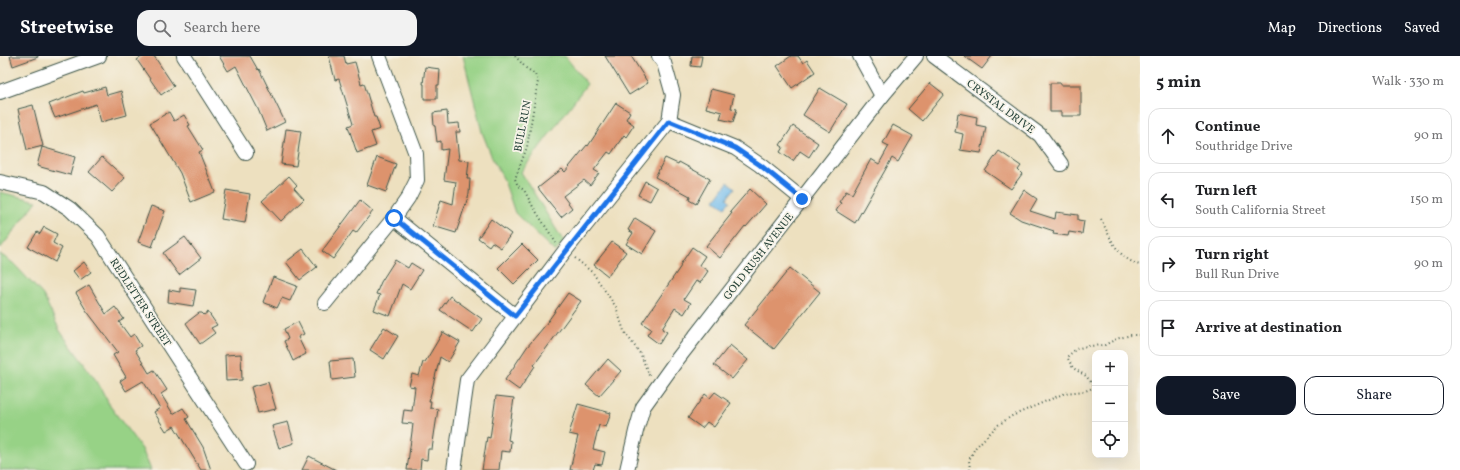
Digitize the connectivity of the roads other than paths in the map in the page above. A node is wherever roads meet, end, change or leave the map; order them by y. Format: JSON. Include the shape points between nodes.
{"nodes":[{"id":1,"x":99,"y":56,"type":"edge"},
{"id":2,"x":184,"y":56,"type":"edge"},
{"id":3,"x":379,"y":56,"type":"edge"},
{"id":4,"x":659,"y":56,"type":"edge"},
{"id":5,"x":860,"y":56,"type":"edge"},
{"id":6,"x":916,"y":56,"type":"edge"},
{"id":7,"x":934,"y":56,"type":"edge"},
{"id":8,"x":0,"y":92,"type":"edge"},
{"id":9,"x":882,"y":96,"type":"junction"},
{"id":10,"x":669,"y":121,"type":"junction"},
{"id":11,"x":246,"y":152,"type":"dead end"},
{"id":12,"x":1060,"y":164,"type":"dead end"},
{"id":13,"x":0,"y":182,"type":"edge"},
{"id":14,"x":802,"y":199,"type":"junction"},
{"id":15,"x":394,"y":218,"type":"junction"},
{"id":16,"x":325,"y":304,"type":"dead end"},
{"id":17,"x":515,"y":316,"type":"junction"},
{"id":18,"x":246,"y":464,"type":"dead end"},
{"id":19,"x":454,"y":470,"type":"edge"},
{"id":20,"x":627,"y":470,"type":"edge"}],
"edges":[{"from":1,"to":8,"type":"street"},
{"from":2,"to":11,"type":"street"},
{"from":3,"to":15,"type":"street","via":[[416,154],[417,180]]},
{"from":4,"to":10,"type":"street","via":[[664,63],[673,95]]},
{"from":5,"to":9,"type":"street"},
{"from":6,"to":9,"type":"street","name":"GOLD RUSH AVENUE"},
{"from":7,"to":12,"type":"street","name":"CRYSTAL DRIVE","via":[[1040,135]]},
{"from":9,"to":14,"type":"street","name":"GOLD RUSH AVENUE"},
{"from":10,"to":14,"type":"street","via":[[735,148]]},
{"from":10,"to":17,"type":"street"},
{"from":13,"to":18,"type":"street","name":"REDLETTER STREET","via":[[44,192],[70,209],[98,236]]},
{"from":14,"to":20,"type":"street","name":"GOLD RUSH AVENUE","via":[[643,407]]},
{"from":15,"to":16,"type":"street"},
{"from":15,"to":17,"type":"street"},
{"from":17,"to":19,"type":"street","via":[[467,380]]}]}
